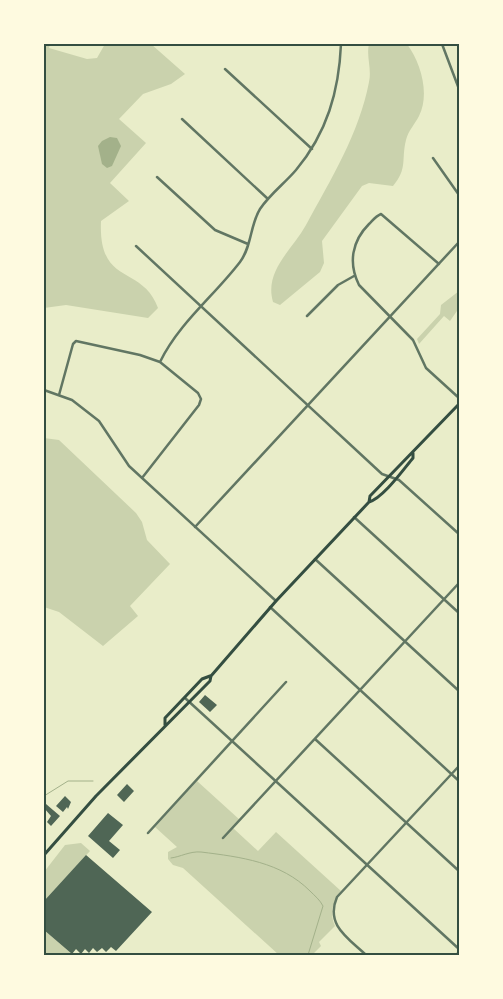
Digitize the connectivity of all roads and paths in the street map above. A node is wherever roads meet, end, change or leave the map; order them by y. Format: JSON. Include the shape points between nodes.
{"nodes":[{"id":1,"x":342,"y":44,"type":"edge"},
{"id":2,"x":442,"y":44,"type":"edge"},
{"id":3,"x":226,"y":69,"type":"dead end"},
{"id":4,"x":459,"y":89,"type":"edge"},
{"id":5,"x":182,"y":119,"type":"dead end"},
{"id":6,"x":312,"y":149,"type":"junction"},
{"id":7,"x":433,"y":158,"type":"dead end"},
{"id":8,"x":157,"y":177,"type":"dead end"},
{"id":9,"x":459,"y":195,"type":"edge"},
{"id":10,"x":268,"y":199,"type":"junction"},
{"id":11,"x":459,"y":242,"type":"edge"},
{"id":12,"x":248,"y":244,"type":"junction"},
{"id":13,"x":136,"y":246,"type":"dead end"},
{"id":14,"x":438,"y":264,"type":"junction"},
{"id":15,"x":354,"y":276,"type":"junction"},
{"id":16,"x":201,"y":307,"type":"junction"},
{"id":17,"x":307,"y":316,"type":"dead end"},
{"id":18,"x":391,"y":316,"type":"junction"},
{"id":19,"x":160,"y":362,"type":"junction"},
{"id":20,"x":44,"y":390,"type":"edge"},
{"id":21,"x":59,"y":395,"type":"junction"},
{"id":22,"x":459,"y":398,"type":"edge"},
{"id":23,"x":459,"y":404,"type":"edge"},
{"id":24,"x":308,"y":407,"type":"junction"},
{"id":25,"x":413,"y":453,"type":"junction"},
{"id":26,"x":388,"y":476,"type":"junction"},
{"id":27,"x":142,"y":478,"type":"junction"},
{"id":28,"x":395,"y":479,"type":"junction"},
{"id":29,"x":369,"y":502,"type":"junction"},
{"id":30,"x":354,"y":517,"type":"junction"},
{"id":31,"x":195,"y":527,"type":"junction"},
{"id":32,"x":459,"y":534,"type":"edge"},
{"id":33,"x":315,"y":559,"type":"junction"},
{"id":34,"x":459,"y":583,"type":"edge"},
{"id":35,"x":444,"y":600,"type":"junction"},
{"id":36,"x":276,"y":601,"type":"junction"},
{"id":37,"x":270,"y":607,"type":"junction"},
{"id":38,"x":459,"y":613,"type":"edge"},
{"id":39,"x":405,"y":642,"type":"junction"},
{"id":40,"x":211,"y":676,"type":"junction"},
{"id":41,"x":286,"y":682,"type":"dead end"},
{"id":42,"x":360,"y":691,"type":"junction"},
{"id":43,"x":459,"y":691,"type":"edge"},
{"id":44,"x":185,"y":698,"type":"junction"},
{"id":45,"x":190,"y":702,"type":"junction"},
{"id":46,"x":165,"y":725,"type":"junction"},
{"id":47,"x":315,"y":739,"type":"junction"},
{"id":48,"x":232,"y":742,"type":"junction"},
{"id":49,"x":459,"y":766,"type":"edge"},
{"id":50,"x":451,"y":774,"type":"junction"},
{"id":51,"x":459,"y":781,"type":"edge"},
{"id":52,"x":276,"y":782,"type":"junction"},
{"id":53,"x":406,"y":823,"type":"junction"},
{"id":54,"x":148,"y":833,"type":"dead end"},
{"id":55,"x":223,"y":838,"type":"dead end"},
{"id":56,"x":44,"y":856,"type":"edge"},
{"id":57,"x":366,"y":866,"type":"junction"},
{"id":58,"x":459,"y":871,"type":"edge"},
{"id":59,"x":459,"y":949,"type":"edge"},
{"id":60,"x":366,"y":955,"type":"edge"}],
"edges":[{"from":1,"to":6,"type":"street","via":[[336,95]]},
{"from":2,"to":4,"type":"street"},
{"from":3,"to":6,"type":"street"},
{"from":5,"to":10,"type":"street"},
{"from":6,"to":10,"type":"street"},
{"from":7,"to":9,"type":"street"},
{"from":8,"to":12,"type":"street","via":[[215,230]]},
{"from":10,"to":12,"type":"street","via":[[255,219]]},
{"from":11,"to":14,"type":"street"},
{"from":12,"to":16,"type":"street","via":[[241,260]]},
{"from":13,"to":16,"type":"street"},
{"from":14,"to":15,"type":"street","via":[[381,214],[355,242]]},
{"from":14,"to":18,"type":"street"},
{"from":15,"to":17,"type":"street","via":[[338,285]]},
{"from":15,"to":18,"type":"street","via":[[358,285]]},
{"from":16,"to":19,"type":"street","via":[[176,334]]},
{"from":16,"to":24,"type":"street"},
{"from":18,"to":22,"type":"street","via":[[413,340],[426,368]]},
{"from":18,"to":24,"type":"street"},
{"from":19,"to":21,"type":"street","via":[[76,341]]},
{"from":19,"to":27,"type":"street","via":[[191,387],[200,399],[199,405]]},
{"from":20,"to":21,"type":"street"},
{"from":21,"to":27,"type":"street","via":[[72,400],[99,420],[129,466]]},
{"from":23,"to":25,"type":"main road"},
{"from":24,"to":26,"type":"street"},
{"from":24,"to":31,"type":"street"},
{"from":25,"to":26,"type":"main road","via":[[408,454]]},
{"from":25,"to":28,"type":"main road","via":[[413,458]]},
{"from":26,"to":28,"type":"street"},
{"from":26,"to":29,"type":"main road","via":[[370,496]]},
{"from":27,"to":31,"type":"street"},
{"from":28,"to":29,"type":"main road"},
{"from":28,"to":32,"type":"street"},
{"from":29,"to":30,"type":"main road"},
{"from":30,"to":33,"type":"main road"},
{"from":30,"to":35,"type":"street"},
{"from":31,"to":36,"type":"street"},
{"from":33,"to":36,"type":"main road"},
{"from":33,"to":39,"type":"street"},
{"from":34,"to":35,"type":"street"},
{"from":35,"to":38,"type":"street"},
{"from":35,"to":39,"type":"street"},
{"from":36,"to":37,"type":"main road"},
{"from":37,"to":40,"type":"main road"},
{"from":37,"to":42,"type":"street"},
{"from":39,"to":42,"type":"street"},
{"from":39,"to":43,"type":"street"},
{"from":40,"to":44,"type":"main road","via":[[202,679]]},
{"from":40,"to":45,"type":"main road"},
{"from":41,"to":48,"type":"street"},
{"from":42,"to":47,"type":"street"},
{"from":42,"to":50,"type":"street"},
{"from":44,"to":45,"type":"street"},
{"from":44,"to":46,"type":"main road","via":[[166,718]]},
{"from":45,"to":46,"type":"main road"},
{"from":45,"to":48,"type":"street"},
{"from":46,"to":56,"type":"main road","via":[[96,796]]},
{"from":47,"to":52,"type":"street"},
{"from":47,"to":53,"type":"street"},
{"from":48,"to":52,"type":"street"},
{"from":48,"to":54,"type":"street"},
{"from":49,"to":50,"type":"street"},
{"from":50,"to":51,"type":"street"},
{"from":50,"to":53,"type":"street"},
{"from":52,"to":55,"type":"street"},
{"from":52,"to":57,"type":"street"},
{"from":53,"to":57,"type":"street"},
{"from":53,"to":58,"type":"street"},
{"from":57,"to":59,"type":"street"},
{"from":57,"to":60,"type":"street","via":[[340,893],[333,918],[337,928]]}]}
